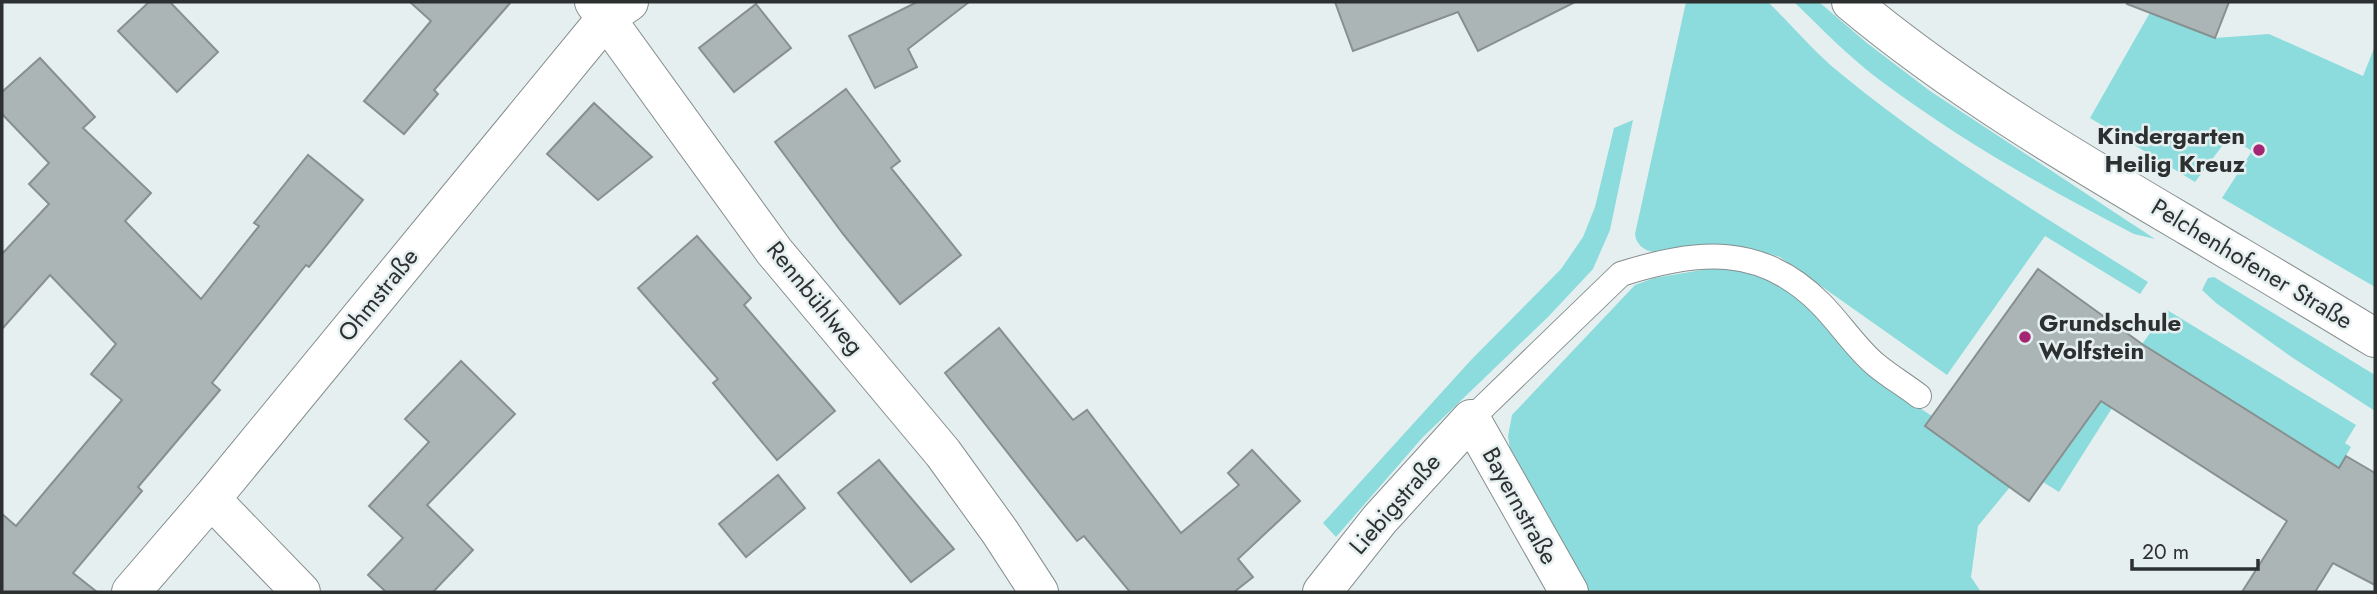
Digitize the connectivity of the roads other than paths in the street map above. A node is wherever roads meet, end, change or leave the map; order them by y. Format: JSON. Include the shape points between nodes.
{"nodes":[{"id":1,"x":1851,"y":2,"type":"edge"},
{"id":2,"x":610,"y":7,"type":"edge"},
{"id":3,"x":2375,"y":338,"type":"edge"},
{"id":4,"x":1919,"y":396,"type":"dead end"},
{"id":5,"x":1471,"y":419,"type":"junction"},
{"id":6,"x":211,"y":499,"type":"junction"},
{"id":7,"x":131,"y":592,"type":"edge"},
{"id":8,"x":301,"y":592,"type":"edge"},
{"id":9,"x":1039,"y":592,"type":"edge"},
{"id":10,"x":1322,"y":592,"type":"edge"},
{"id":11,"x":1569,"y":592,"type":"edge"}],
"edges":[{"from":1,"to":3,"type":"street","name":"Pelchenhofener Straße","via":[[1952,80],[2013,120]]},
{"from":2,"to":6,"type":"street","name":"Ohmstraße"},
{"from":2,"to":9,"type":"street","name":"Rennbühlweg","via":[[774,251],[943,453]]},
{"from":4,"to":5,"type":"lane","via":[[1876,365],[1821,304],[1790,278],[1770,266],[1739,258],[1689,257],[1621,274]]},
{"from":5,"to":10,"type":"street","name":"Liebigstraße","via":[[1380,519]]},
{"from":5,"to":11,"type":"street","name":"Bayernstraße"},
{"from":6,"to":7,"type":"street","name":"Ohmstraße"},
{"from":6,"to":8,"type":"street"}]}
